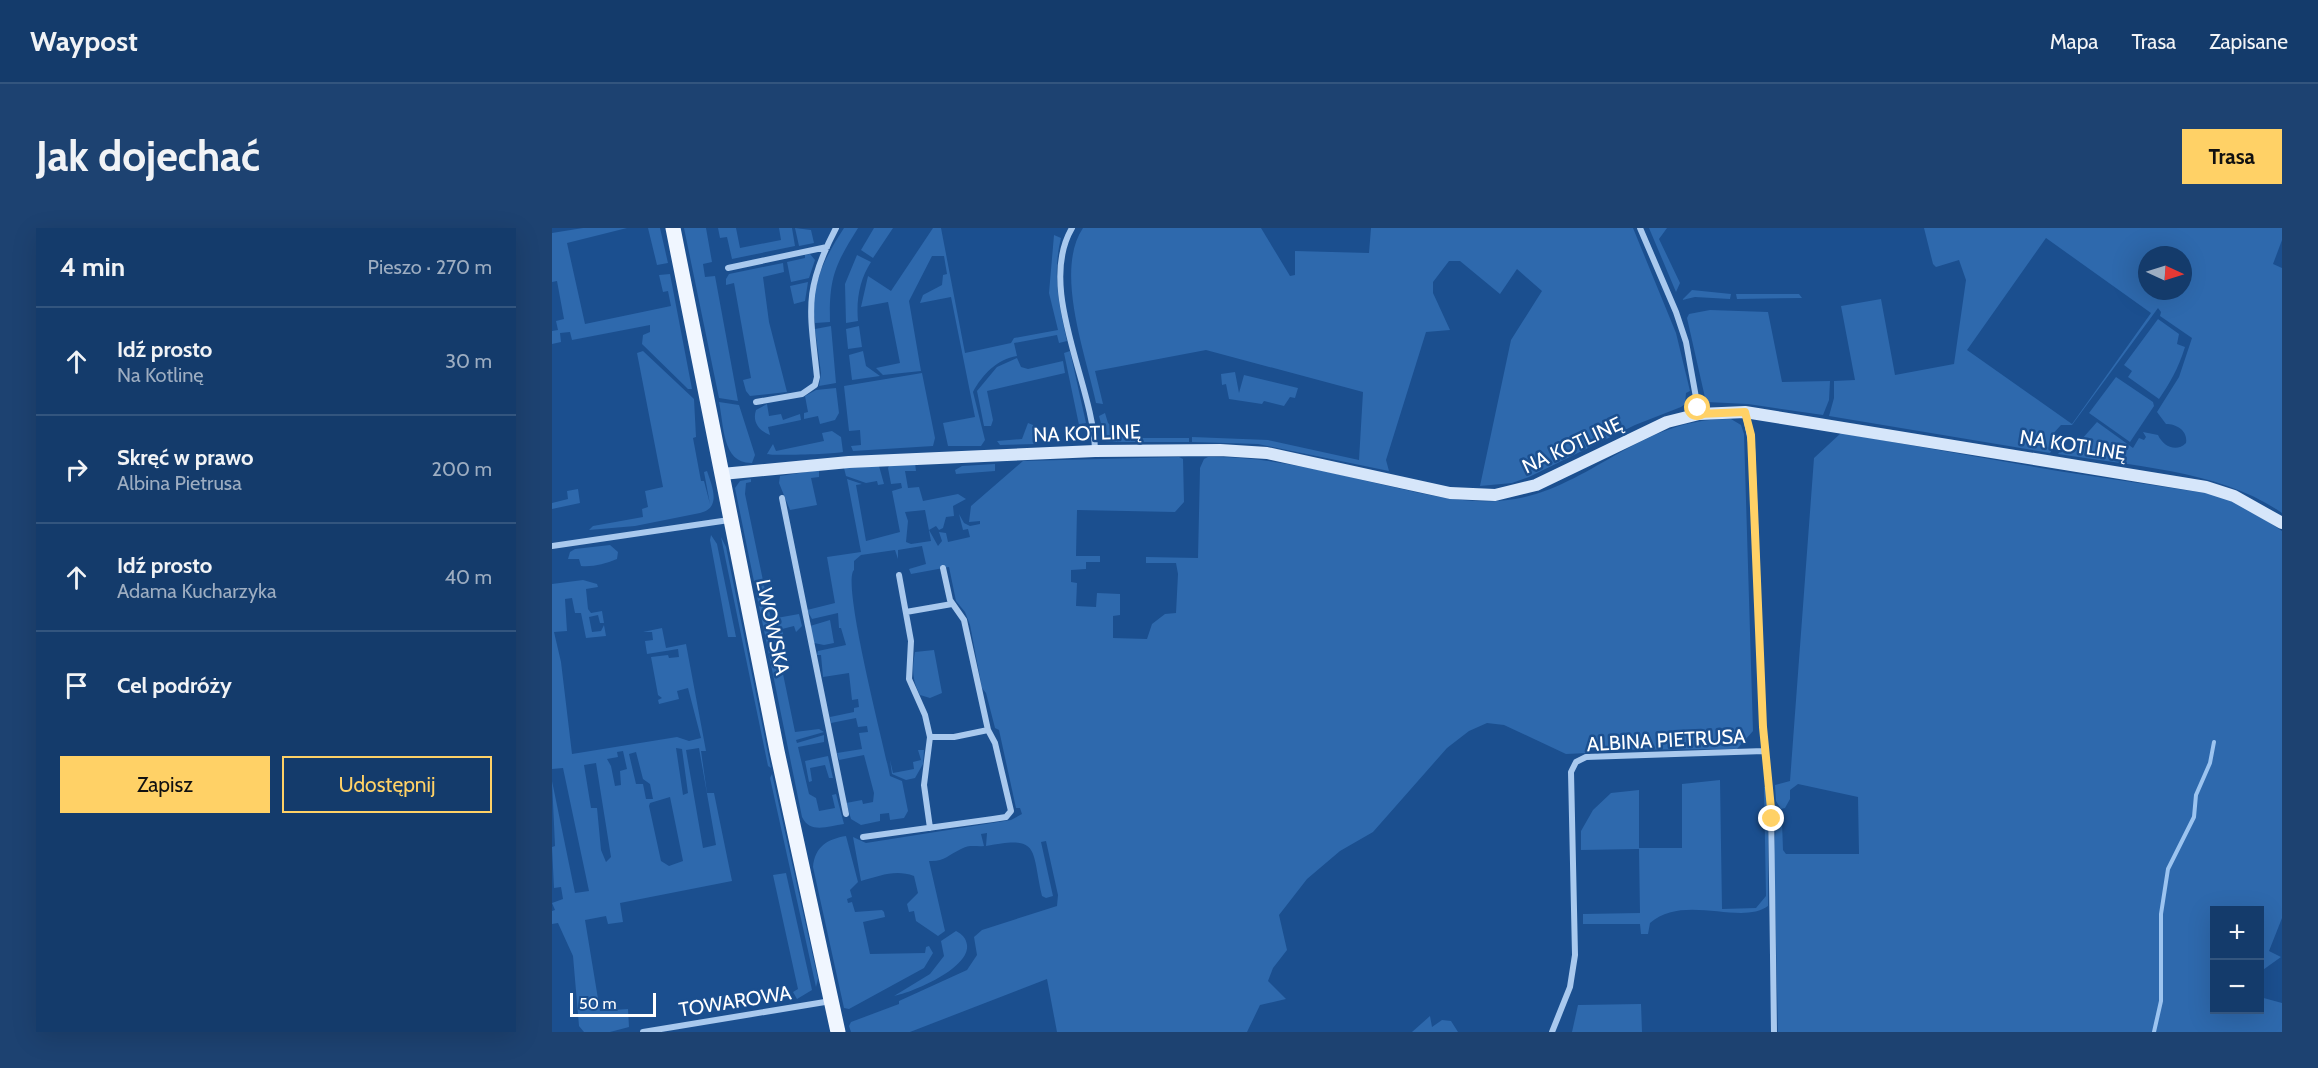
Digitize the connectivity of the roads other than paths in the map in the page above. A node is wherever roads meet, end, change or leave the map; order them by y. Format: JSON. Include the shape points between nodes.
{"nodes":[{"id":1,"x":673,"y":228,"type":"edge"},
{"id":2,"x":836,"y":228,"type":"edge"},
{"id":3,"x":1072,"y":228,"type":"edge"},
{"id":4,"x":1640,"y":228,"type":"edge"},
{"id":5,"x":826,"y":246,"type":"junction"},
{"id":6,"x":728,"y":268,"type":"dead end"},
{"id":7,"x":756,"y":402,"type":"dead end"},
{"id":8,"x":1745,"y":412,"type":"junction"},
{"id":9,"x":1699,"y":414,"type":"junction"},
{"id":10,"x":1095,"y":451,"type":"junction"},
{"id":11,"x":722,"y":474,"type":"junction"},
{"id":12,"x":782,"y":498,"type":"dead end"},
{"id":13,"x":730,"y":520,"type":"junction"},
{"id":14,"x":2282,"y":523,"type":"edge"},
{"id":15,"x":552,"y":546,"type":"edge"},
{"id":16,"x":943,"y":568,"type":"dead end"},
{"id":17,"x":899,"y":575,"type":"dead end"},
{"id":18,"x":952,"y":604,"type":"junction"},
{"id":19,"x":906,"y":612,"type":"junction"},
{"id":20,"x":988,"y":730,"type":"junction"},
{"id":21,"x":930,"y":737,"type":"junction"},
{"id":22,"x":1764,"y":751,"type":"junction"},
{"id":23,"x":846,"y":814,"type":"dead end"},
{"id":24,"x":930,"y":828,"type":"junction"},
{"id":25,"x":863,"y":837,"type":"dead end"},
{"id":26,"x":831,"y":1001,"type":"junction"},
{"id":27,"x":644,"y":1032,"type":"edge"},
{"id":28,"x":838,"y":1032,"type":"edge"},
{"id":29,"x":1552,"y":1032,"type":"edge"},
{"id":30,"x":1774,"y":1032,"type":"edge"}],
"edges":[{"from":1,"to":11,"type":"main road","name":"LWOWSKA"},
{"from":2,"to":5,"type":"street"},
{"from":3,"to":10,"type":"street","via":[[1062,257],[1062,289]]},
{"from":4,"to":9,"type":"street","via":[[1677,312]]},
{"from":5,"to":6,"type":"street"},
{"from":5,"to":7,"type":"street","via":[[810,302],[818,377],[815,385],[802,394]]},
{"from":8,"to":9,"type":"street","name":"NA KOTLINĘ"},
{"from":8,"to":14,"type":"street","name":"NA KOTLINĘ","via":[[2206,487],[2250,503]]},
{"from":8,"to":22,"type":"street","name":"ALBINA PIETRUSA","via":[[1753,456]]},
{"from":9,"to":10,"type":"street","name":"NA KOTLINĘ","via":[[1658,426],[1527,489],[1495,495],[1450,493],[1253,451]]},
{"from":10,"to":11,"type":"street","name":"NA KOTLINĘ","via":[[849,462]]},
{"from":11,"to":13,"type":"main road","name":"LWOWSKA"},
{"from":12,"to":23,"type":"street"},
{"from":13,"to":15,"type":"street"},
{"from":13,"to":26,"type":"main road","name":"LWOWSKA"},
{"from":16,"to":18,"type":"street"},
{"from":17,"to":19,"type":"street"},
{"from":18,"to":19,"type":"street"},
{"from":18,"to":20,"type":"street","via":[[964,620]]},
{"from":19,"to":21,"type":"street","via":[[911,641],[909,679]]},
{"from":20,"to":21,"type":"street"},
{"from":20,"to":24,"type":"street","via":[[995,743],[1010,813],[1006,817]]},
{"from":21,"to":24,"type":"street","via":[[924,790]]},
{"from":22,"to":29,"type":"street","name":"ALBINA PIETRUSA","via":[[1586,757],[1576,762],[1571,772],[1575,955],[1570,987]]},
{"from":22,"to":30,"type":"street","via":[[1771,806]]},
{"from":24,"to":25,"type":"street"},
{"from":26,"to":27,"type":"street","name":"TOWAROWA"},
{"from":26,"to":28,"type":"main road","name":"LWOWSKA"}]}
